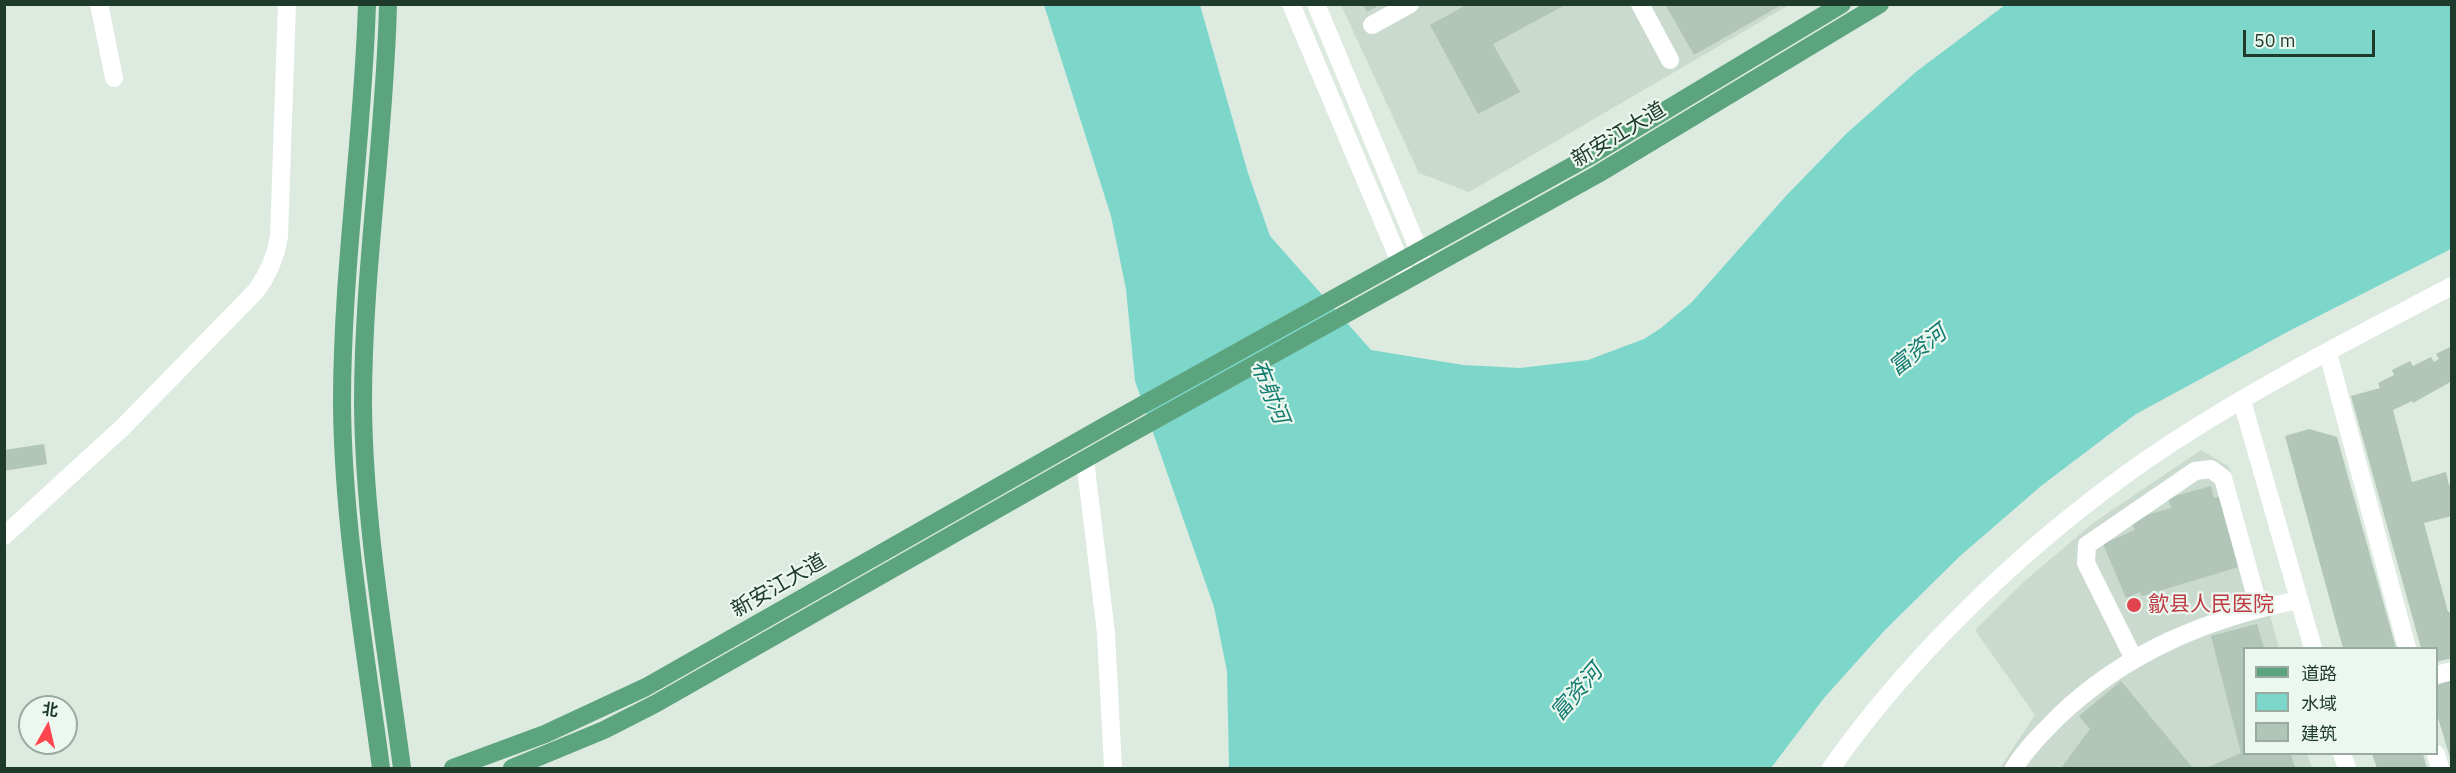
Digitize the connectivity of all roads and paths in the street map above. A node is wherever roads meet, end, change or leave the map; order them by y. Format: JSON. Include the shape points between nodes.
{"nodes":[{"id":1,"x":99,"y":4,"type":"edge"},
{"id":2,"x":287,"y":4,"type":"edge"},
{"id":3,"x":367,"y":4,"type":"edge"},
{"id":4,"x":388,"y":4,"type":"edge"},
{"id":5,"x":1291,"y":4,"type":"edge"},
{"id":6,"x":1316,"y":4,"type":"edge"},
{"id":7,"x":1410,"y":4,"type":"edge"},
{"id":8,"x":1640,"y":4,"type":"edge"},
{"id":9,"x":1842,"y":4,"type":"edge"},
{"id":10,"x":1880,"y":4,"type":"edge"},
{"id":11,"x":1372,"y":25,"type":"dead end"},
{"id":12,"x":1670,"y":60,"type":"dead end"},
{"id":13,"x":114,"y":78,"type":"dead end"},
{"id":14,"x":1420,"y":251,"type":"junction"},
{"id":15,"x":1400,"y":262,"type":"junction"},
{"id":16,"x":1427,"y":269,"type":"junction"},
{"id":17,"x":1408,"y":280,"type":"junction"},
{"id":18,"x":2451,"y":286,"type":"edge"},
{"id":19,"x":2328,"y":353,"type":"junction"},
{"id":20,"x":2242,"y":401,"type":"junction"},
{"id":21,"x":1085,"y":460,"type":"junction"},
{"id":22,"x":4,"y":536,"type":"edge"},
{"id":23,"x":2299,"y":600,"type":"junction"},
{"id":24,"x":2259,"y":608,"type":"junction"},
{"id":25,"x":2313,"y":647,"type":"edge"},
{"id":26,"x":2408,"y":647,"type":"edge"},
{"id":27,"x":2134,"y":659,"type":"junction"},
{"id":28,"x":381,"y":768,"type":"edge"},
{"id":29,"x":402,"y":768,"type":"edge"},
{"id":30,"x":453,"y":768,"type":"edge"},
{"id":31,"x":512,"y":768,"type":"edge"},
{"id":32,"x":1113,"y":768,"type":"edge"},
{"id":33,"x":1831,"y":768,"type":"edge"},
{"id":34,"x":2014,"y":768,"type":"edge"}],
"edges":[{"from":1,"to":13,"type":"street"},
{"from":2,"to":22,"type":"street","via":[[279,236],[265,278],[123,427]]},
{"from":3,"to":28,"type":"main road","via":[[342,404],[348,513]]},
{"from":4,"to":29,"type":"main road","via":[[363,404],[369,511]]},
{"from":5,"to":15,"type":"street"},
{"from":6,"to":14,"type":"street"},
{"from":7,"to":11,"type":"street"},
{"from":8,"to":12,"type":"street"},
{"from":9,"to":14,"type":"main road","name":"新安江大道","via":[[1588,157]]},
{"from":10,"to":16,"type":"main road","name":"新安江大道","via":[[1598,174]]},
{"from":14,"to":15,"type":"main road","name":"新安江大道"},
{"from":14,"to":16,"type":"street"},
{"from":15,"to":17,"type":"street"},
{"from":15,"to":30,"type":"main road","name":"新安江大道","via":[[646,687],[545,734]]},
{"from":16,"to":17,"type":"main road","name":"新安江大道"},
{"from":17,"to":21,"type":"main road","name":"新安江大道"},
{"from":18,"to":19,"type":"street"},
{"from":19,"to":20,"type":"street"},
{"from":19,"to":26,"type":"street"},
{"from":20,"to":23,"type":"street"},
{"from":20,"to":33,"type":"street","via":[[2117,481],[1995,584],[1919,660]]},
{"from":21,"to":31,"type":"main road","name":"新安江大道","via":[[655,704]]},
{"from":21,"to":32,"type":"street","via":[[1106,633]]},
{"from":23,"to":24,"type":"street"},
{"from":23,"to":25,"type":"street"},
{"from":24,"to":27,"type":"street","via":[[2204,625]]},
{"from":24,"to":27,"type":"street","via":[[2223,478],[2211,470],[2195,471],[2087,545],[2085,551],[2086,563]]},
{"from":27,"to":34,"type":"street","via":[[2068,707]]}]}
